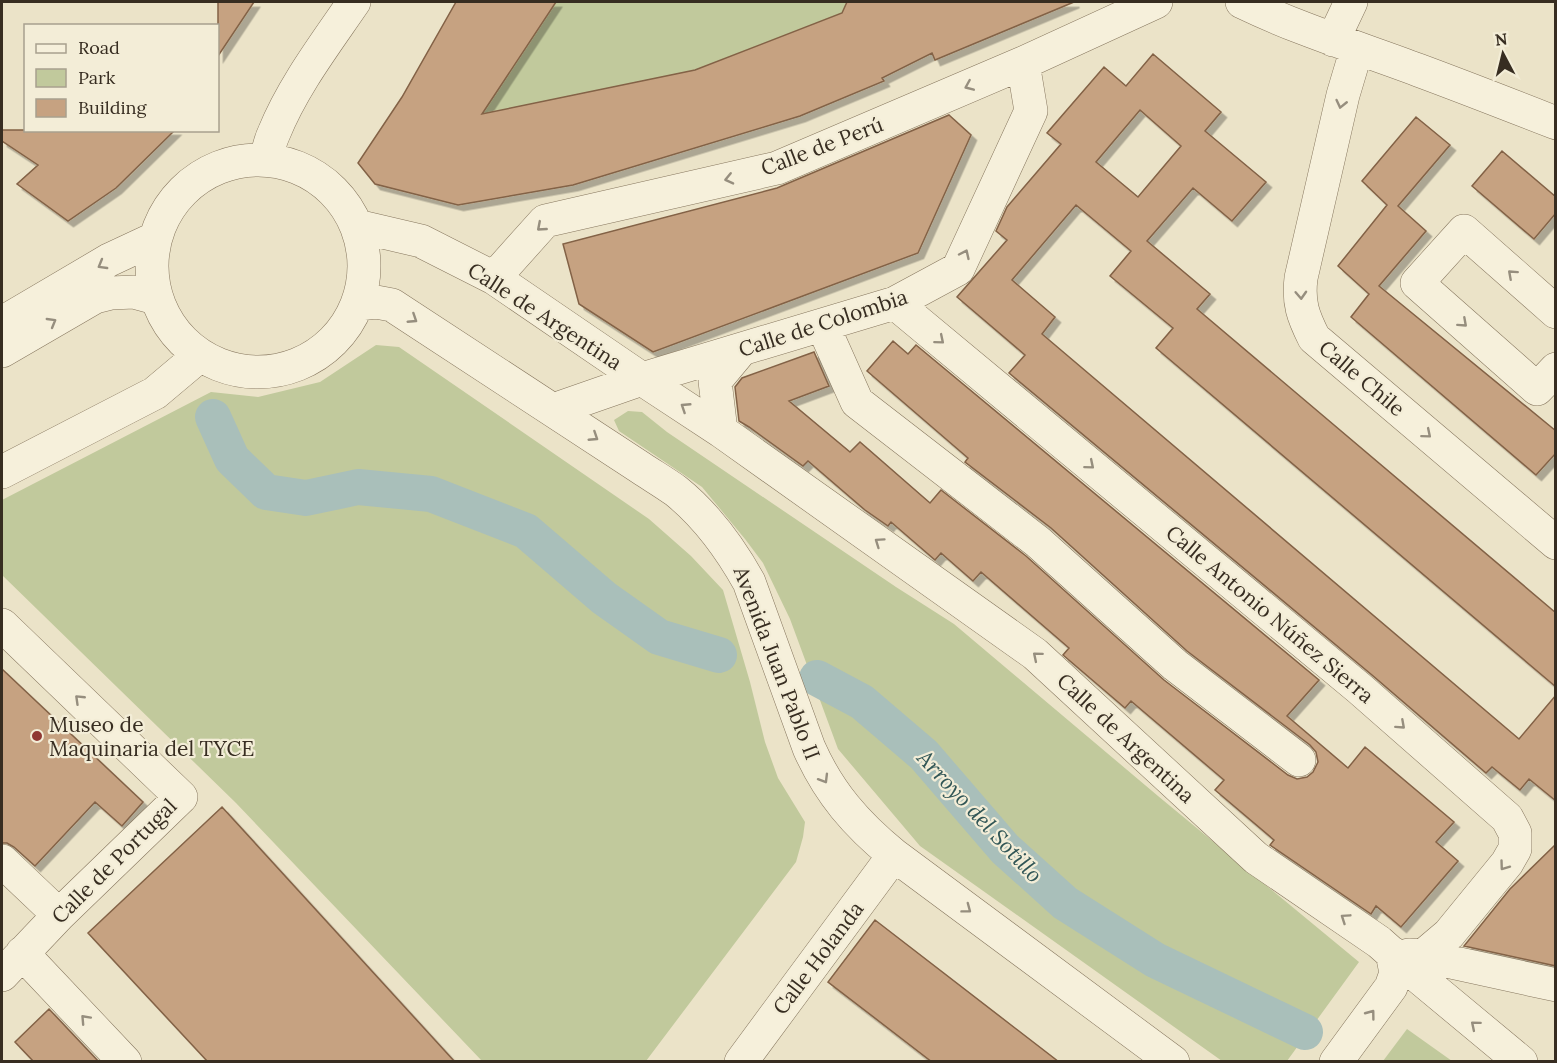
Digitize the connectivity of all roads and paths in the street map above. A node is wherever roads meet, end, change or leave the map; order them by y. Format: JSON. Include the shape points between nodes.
{"nodes":[{"id":1,"x":354,"y":2,"type":"edge"},
{"id":2,"x":1156,"y":2,"type":"edge"},
{"id":3,"x":1242,"y":2,"type":"edge"},
{"id":4,"x":1351,"y":2,"type":"edge"},
{"id":5,"x":1345,"y":44,"type":"junction"},
{"id":6,"x":1023,"y":63,"type":"junction"},
{"id":7,"x":1556,"y":123,"type":"edge"},
{"id":8,"x":266,"y":160,"type":"junction"},
{"id":9,"x":357,"y":226,"type":"junction"},
{"id":10,"x":154,"y":239,"type":"junction"},
{"id":11,"x":494,"y":278,"type":"junction"},
{"id":12,"x":156,"y":298,"type":"junction"},
{"id":13,"x":895,"y":303,"type":"junction"},
{"id":14,"x":360,"y":304,"type":"junction"},
{"id":15,"x":1556,"y":312,"type":"edge"},
{"id":16,"x":2,"y":323,"type":"edge"},
{"id":17,"x":823,"y":326,"type":"junction"},
{"id":18,"x":2,"y":351,"type":"edge"},
{"id":19,"x":740,"y":351,"type":"junction"},
{"id":20,"x":199,"y":356,"type":"junction"},
{"id":21,"x":1556,"y":369,"type":"edge"},
{"id":22,"x":642,"y":379,"type":"junction"},
{"id":23,"x":553,"y":410,"type":"junction"},
{"id":24,"x":721,"y":431,"type":"junction"},
{"id":25,"x":2,"y":472,"type":"edge"},
{"id":26,"x":1556,"y":543,"type":"edge"},
{"id":27,"x":2,"y":625,"type":"edge"},
{"id":28,"x":1299,"y":760,"type":"dead end"},
{"id":29,"x":894,"y":855,"type":"junction"},
{"id":30,"x":2,"y":861,"type":"edge"},
{"id":31,"x":59,"y":915,"type":"junction"},
{"id":32,"x":1407,"y":955,"type":"junction"},
{"id":33,"x":12,"y":964,"type":"edge"},
{"id":34,"x":1556,"y":985,"type":"edge"},
{"id":35,"x":125,"y":1062,"type":"edge"},
{"id":36,"x":741,"y":1062,"type":"edge"},
{"id":37,"x":1173,"y":1062,"type":"edge"},
{"id":38,"x":1336,"y":1062,"type":"edge"},
{"id":39,"x":1521,"y":1062,"type":"edge"}],
"edges":[{"from":1,"to":8,"type":"street","via":[[284,111]]},
{"from":2,"to":6,"type":"street","name":"Calle de Perú"},
{"from":3,"to":5,"type":"street"},
{"from":4,"to":5,"type":"street","name":"Calle Chile"},
{"from":5,"to":7,"type":"street"},
{"from":5,"to":26,"type":"street","name":"Calle Chile","one_way":true,"via":[[1343,95],[1301,278],[1299,295],[1305,321],[1314,338]]},
{"from":6,"to":11,"type":"street","name":"Calle de Perú","one_way":true,"via":[[777,168],[545,221]]},
{"from":13,"to":6,"type":"street","name":"Calle de Colombia","one_way":true,"via":[[958,269],[1031,111]]},
{"from":8,"to":9,"type":"street","via":[[295,166],[321,180],[342,200]]},
{"from":8,"to":10,"type":"street","via":[[236,162],[208,171],[184,189],[166,212]]},
{"from":9,"to":11,"type":"street","name":"Calle de Argentina","via":[[421,241]]},
{"from":9,"to":14,"type":"street","via":[[365,274]]},
{"from":10,"to":12,"type":"street","via":[[151,269]]},
{"from":10,"to":16,"type":"street","one_way":true,"via":[[109,260]]},
{"from":11,"to":22,"type":"street","name":"Calle de Argentina"},
{"from":18,"to":12,"type":"street","one_way":true,"via":[[95,297],[134,292]]},
{"from":12,"to":20,"type":"street","via":[[165,321]]},
{"from":13,"to":17,"type":"street","name":"Calle de Colombia"},
{"from":13,"to":32,"type":"street","name":"Calle Antonio Núñez Sierra","one_way":true,"via":[[1360,689],[1507,819],[1515,833],[1515,849],[1508,863],[1449,934]]},
{"from":14,"to":20,"type":"street","via":[[344,330],[319,355],[287,369],[257,374],[227,369]]},
{"from":14,"to":23,"type":"street","name":"Avenida Juan Pablo II","one_way":true,"via":[[392,305]]},
{"from":15,"to":21,"type":"street","one_way":true,"via":[[1464,231],[1417,283],[1538,389]]},
{"from":17,"to":19,"type":"street","name":"Calle de Colombia"},
{"from":17,"to":28,"type":"street","via":[[857,402],[1038,542],[1175,665]]},
{"from":19,"to":22,"type":"street","name":"Calle de Colombia"},
{"from":19,"to":24,"type":"street","via":[[715,381]]},
{"from":20,"to":25,"type":"street","via":[[155,393]]},
{"from":22,"to":23,"type":"street","name":"Calle de Colombia"},
{"from":24,"to":22,"type":"street","name":"Calle de Argentina","one_way":true},
{"from":23,"to":29,"type":"street","name":"Avenida Juan Pablo II","one_way":true,"via":[[675,490],[723,540],[748,582],[818,767],[854,819]]},
{"from":32,"to":24,"type":"street","name":"Calle de Argentina","one_way":true,"via":[[1379,942],[1256,858],[1035,654]]},
{"from":31,"to":27,"type":"street","name":"Calle de Portugal","one_way":true,"via":[[181,796]]},
{"from":29,"to":36,"type":"street","name":"Calle Holanda"},
{"from":29,"to":37,"type":"street","name":"Avenida Juan Pablo II","one_way":true},
{"from":30,"to":31,"type":"street"},
{"from":31,"to":33,"type":"street","name":"Calle de Portugal"},
{"from":32,"to":34,"type":"street","name":"Calle de Argentina"},
{"from":38,"to":32,"type":"street","one_way":true,"via":[[1391,987]]},
{"from":39,"to":32,"type":"street","one_way":true,"via":[[1415,974]]},
{"from":35,"to":33,"type":"street","one_way":true}]}
